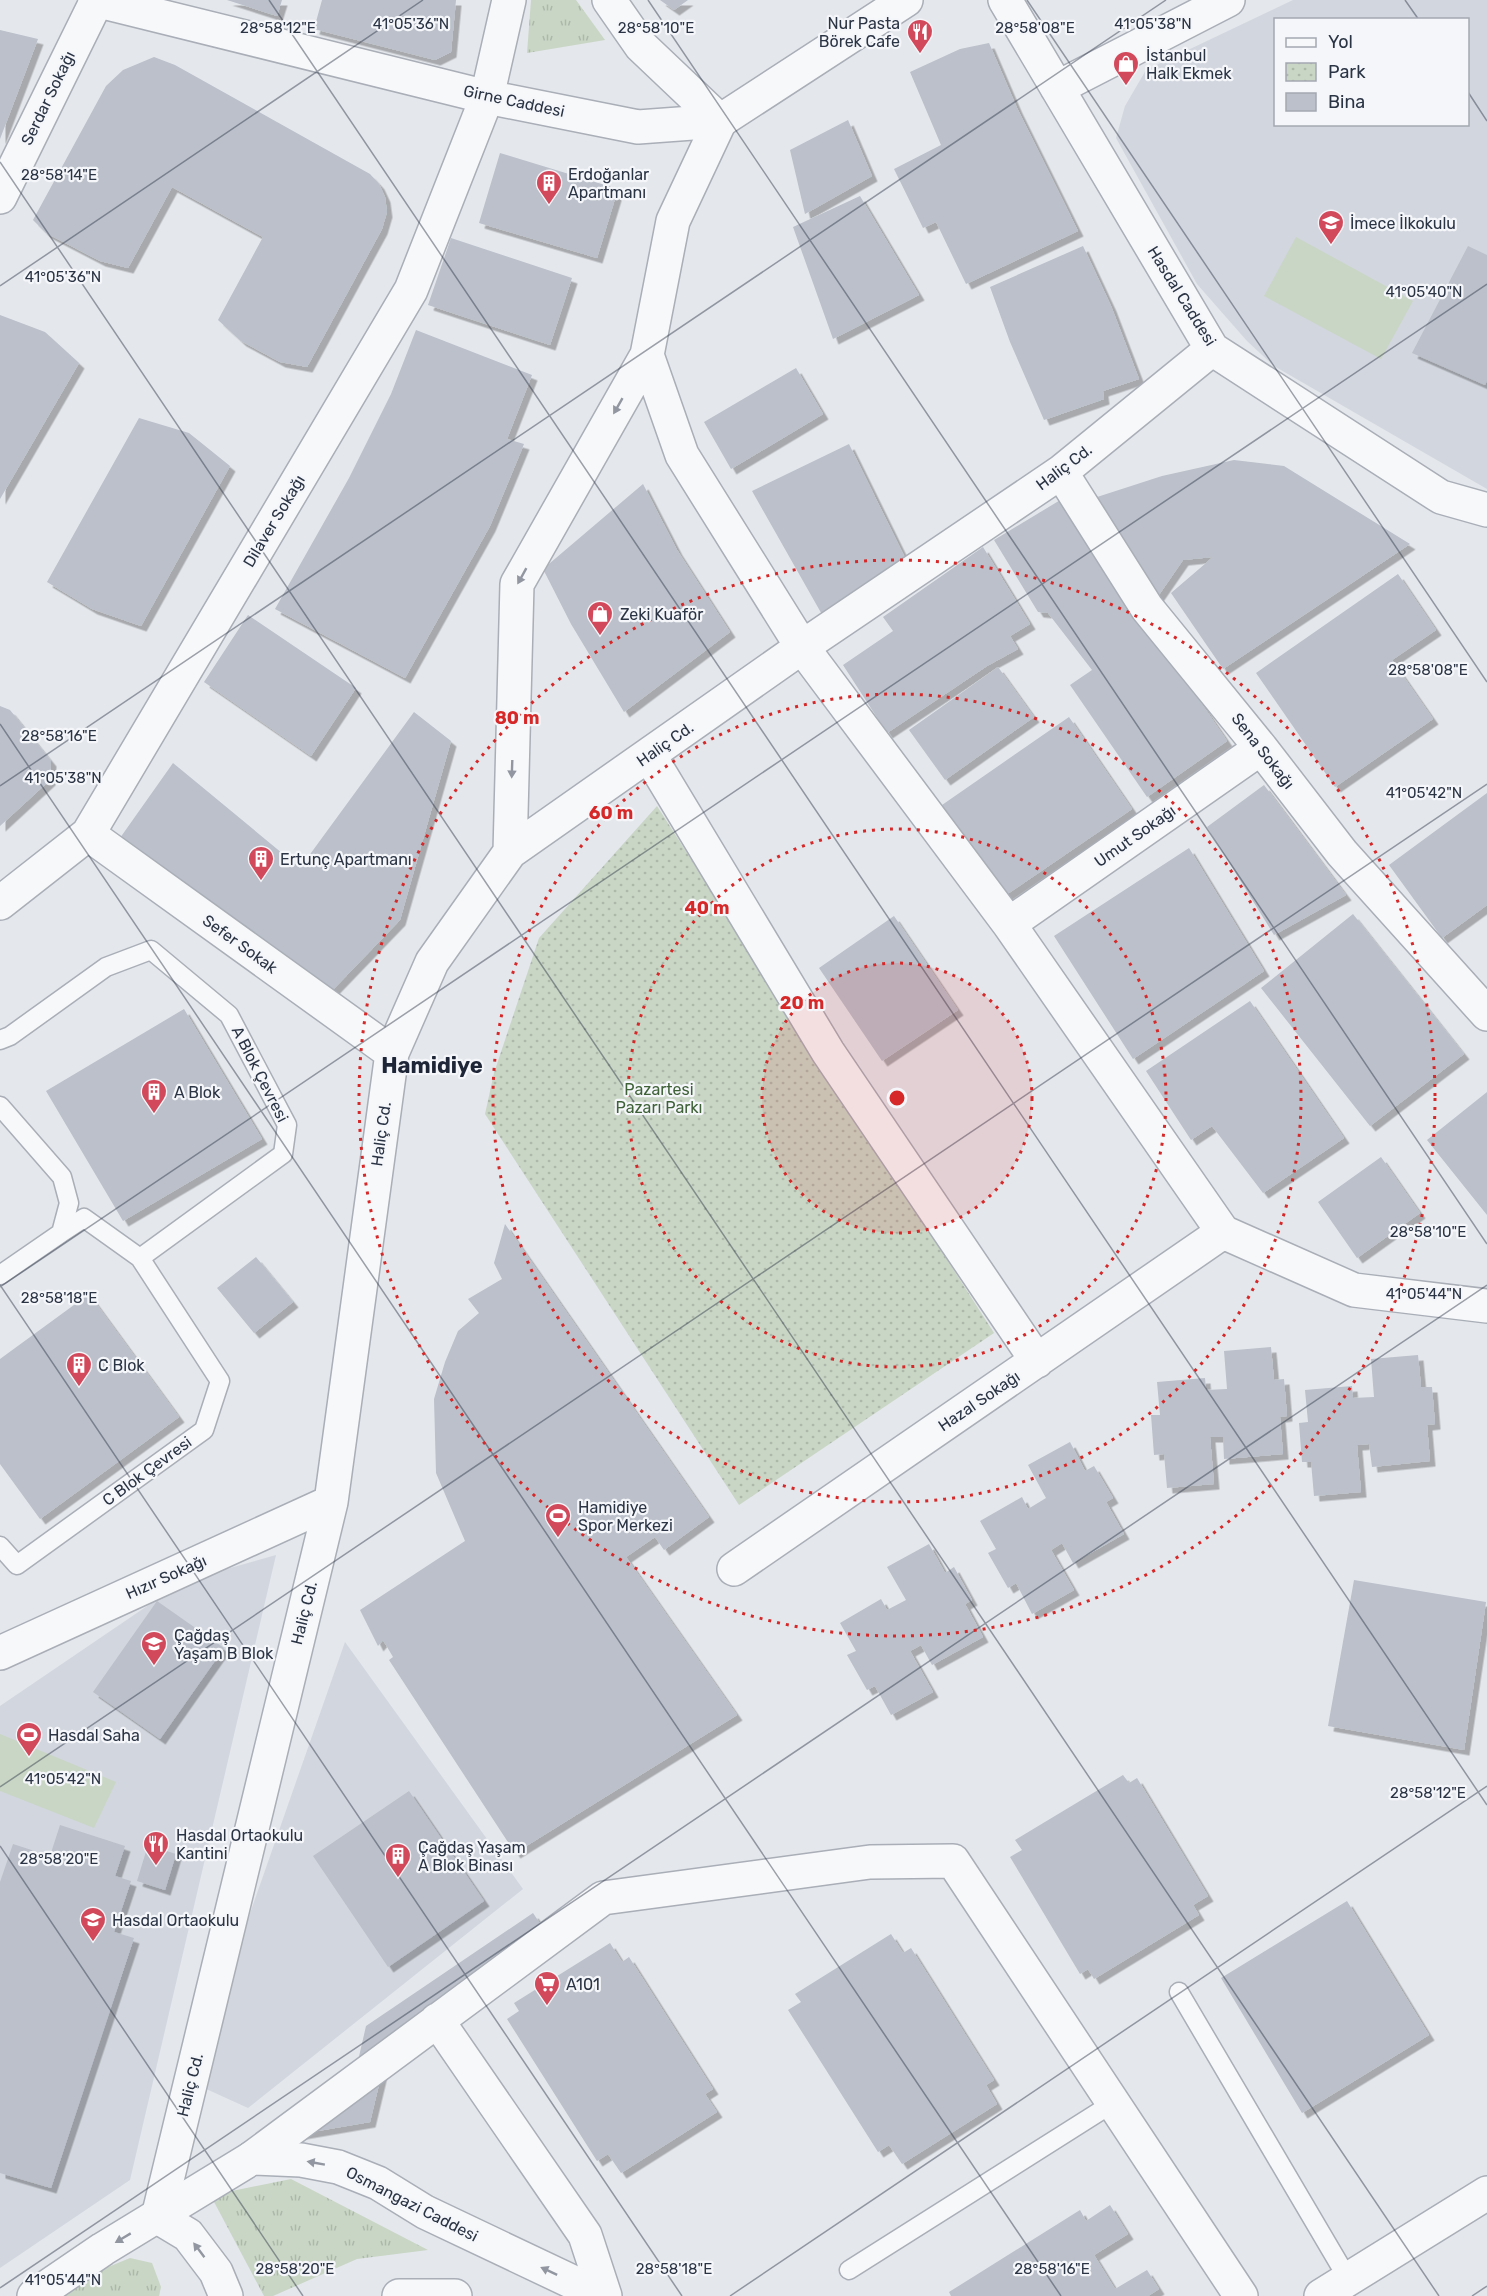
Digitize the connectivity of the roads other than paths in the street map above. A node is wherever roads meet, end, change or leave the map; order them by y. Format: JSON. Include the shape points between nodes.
{"nodes":[{"id":1,"x":96,"y":0,"type":"edge"},
{"id":2,"x":509,"y":0,"type":"edge"},
{"id":3,"x":609,"y":0,"type":"edge"},
{"id":4,"x":906,"y":0,"type":"edge"},
{"id":5,"x":1005,"y":0,"type":"edge"},
{"id":6,"x":1228,"y":0,"type":"edge"},
{"id":7,"x":1057,"y":88,"type":"junction"},
{"id":8,"x":487,"y":97,"type":"junction"},
{"id":9,"x":720,"y":121,"type":"junction"},
{"id":10,"x":0,"y":196,"type":"edge"},
{"id":11,"x":1212,"y":349,"type":"junction"},
{"id":12,"x":647,"y":355,"type":"junction"},
{"id":13,"x":1061,"y":471,"type":"junction"},
{"id":14,"x":1487,"y":510,"type":"edge"},
{"id":15,"x":802,"y":647,"type":"junction"},
{"id":16,"x":1261,"y":748,"type":"junction"},
{"id":17,"x":649,"y":755,"type":"junction"},
{"id":18,"x":88,"y":834,"type":"junction"},
{"id":19,"x":510,"y":852,"type":"junction"},
{"id":20,"x":0,"y":903,"type":"edge"},
{"id":21,"x":1009,"y":924,"type":"junction"},
{"id":22,"x":1487,"y":1014,"type":"edge"},
{"id":23,"x":0,"y":1040,"type":"edge"},
{"id":24,"x":392,"y":1053,"type":"junction"},
{"id":25,"x":0,"y":1106,"type":"edge"},
{"id":26,"x":61,"y":1233,"type":"junction"},
{"id":27,"x":1223,"y":1233,"type":"junction"},
{"id":28,"x":140,"y":1258,"type":"junction"},
{"id":29,"x":0,"y":1275,"type":"edge"},
{"id":30,"x":1487,"y":1306,"type":"edge"},
{"id":31,"x":1037,"y":1361,"type":"junction"},
{"id":32,"x":331,"y":1502,"type":"junction"},
{"id":33,"x":0,"y":1546,"type":"edge"},
{"id":34,"x":734,"y":1569,"type":"dead end"},
{"id":35,"x":0,"y":1653,"type":"edge"},
{"id":36,"x":1179,"y":1992,"type":"dead end"},
{"id":37,"x":437,"y":2020,"type":"junction"},
{"id":38,"x":1113,"y":2103,"type":"junction"},
{"id":39,"x":252,"y":2158,"type":"junction"},
{"id":40,"x":1487,"y":2193,"type":"edge"},
{"id":41,"x":158,"y":2217,"type":"junction"},
{"id":42,"x":849,"y":2270,"type":"dead end"},
{"id":43,"x":1348,"y":2279,"type":"junction"},
{"id":44,"x":34,"y":2296,"type":"edge"},
{"id":45,"x":226,"y":2296,"type":"edge"},
{"id":46,"x":399,"y":2296,"type":"edge"},
{"id":47,"x":455,"y":2296,"type":"edge"},
{"id":48,"x":603,"y":2296,"type":"edge"},
{"id":49,"x":1240,"y":2296,"type":"edge"},
{"id":50,"x":1320,"y":2296,"type":"edge"}],
"edges":[{"from":1,"to":8,"type":"street","name":"Girne Caddesi"},
{"from":1,"to":10,"type":"street","name":"Serdar Sokağı"},
{"from":2,"to":8,"type":"street","name":"Dilaver Sokağı"},
{"from":3,"to":9,"type":"street","via":[[641,46]]},
{"from":4,"to":9,"type":"street","name":"Girne Caddesi"},
{"from":5,"to":7,"type":"street","name":"Hasdal Caddesi"},
{"from":6,"to":7,"type":"street"},
{"from":7,"to":11,"type":"street","name":"Hasdal Caddesi"},
{"from":8,"to":9,"type":"street","name":"Girne Caddesi","via":[[638,127]]},
{"from":8,"to":18,"type":"street","name":"Dilaver Sokağı","via":[[411,290]]},
{"from":9,"to":12,"type":"street","via":[[673,222]]},
{"from":11,"to":13,"type":"street","name":"Haliç Cd."},
{"from":11,"to":14,"type":"street","name":"Hasdal Caddesi","via":[[1441,497]]},
{"from":12,"to":15,"type":"street","via":[[682,455]]},
{"from":12,"to":19,"type":"street","one_way":true,"via":[[518,584]]},
{"from":13,"to":15,"type":"street","name":"Haliç Cd."},
{"from":13,"to":16,"type":"street","name":"Sena Sokağı","via":[[1147,608]]},
{"from":15,"to":17,"type":"street","name":"Haliç Cd."},
{"from":15,"to":21,"type":"street"},
{"from":16,"to":21,"type":"street","name":"Umut Sokağı"},
{"from":16,"to":22,"type":"street","name":"Sena Sokağı","via":[[1342,853]]},
{"from":17,"to":19,"type":"street","name":"Haliç Cd."},
{"from":17,"to":31,"type":"street","via":[[828,1052]]},
{"from":18,"to":20,"type":"street","name":"Dilaver Sokağı"},
{"from":18,"to":24,"type":"street","name":"Sefer Sokak"},
{"from":19,"to":24,"type":"street","name":"Haliç Cd.","via":[[432,962]]},
{"from":21,"to":27,"type":"street"},
{"from":23,"to":28,"type":"lane","name":"A Blok Çevresi","via":[[106,967],[151,950],[229,1015],[287,1125],[283,1154]]},
{"from":24,"to":32,"type":"street","name":"Haliç Cd."},
{"from":25,"to":26,"type":"lane","via":[[62,1177],[69,1203]]},
{"from":26,"to":28,"type":"lane","via":[[84,1218]]},
{"from":26,"to":29,"type":"lane"},
{"from":27,"to":30,"type":"street","via":[[1354,1290]]},
{"from":27,"to":31,"type":"street","name":"Hazal Sokağı"},
{"from":28,"to":33,"type":"lane","name":"C Blok Çevresi","via":[[220,1381],[204,1430],[17,1565]]},
{"from":31,"to":34,"type":"street","name":"Hazal Sokağı"},
{"from":32,"to":35,"type":"street","name":"Hızır Sokağı"},
{"from":32,"to":41,"type":"street","name":"Haliç Cd."},
{"from":36,"to":43,"type":"lane"},
{"from":37,"to":38,"type":"street","via":[[603,1898],[870,1862],[953,1861]]},
{"from":37,"to":39,"type":"street"},
{"from":37,"to":48,"type":"street","via":[[585,2235]]},
{"from":38,"to":42,"type":"lane"},
{"from":38,"to":49,"type":"street"},
{"from":39,"to":41,"type":"street"},
{"from":48,"to":39,"type":"street","name":"Osmangazi Caddesi","one_way":true,"via":[[425,2212],[378,2183],[338,2167],[301,2160]]},
{"from":40,"to":43,"type":"street"},
{"from":41,"to":44,"type":"street","one_way":true},
{"from":45,"to":41,"type":"street","one_way":true,"via":[[216,2272],[188,2235]]},
{"from":43,"to":50,"type":"street"},
{"from":46,"to":47,"type":"street"}]}
